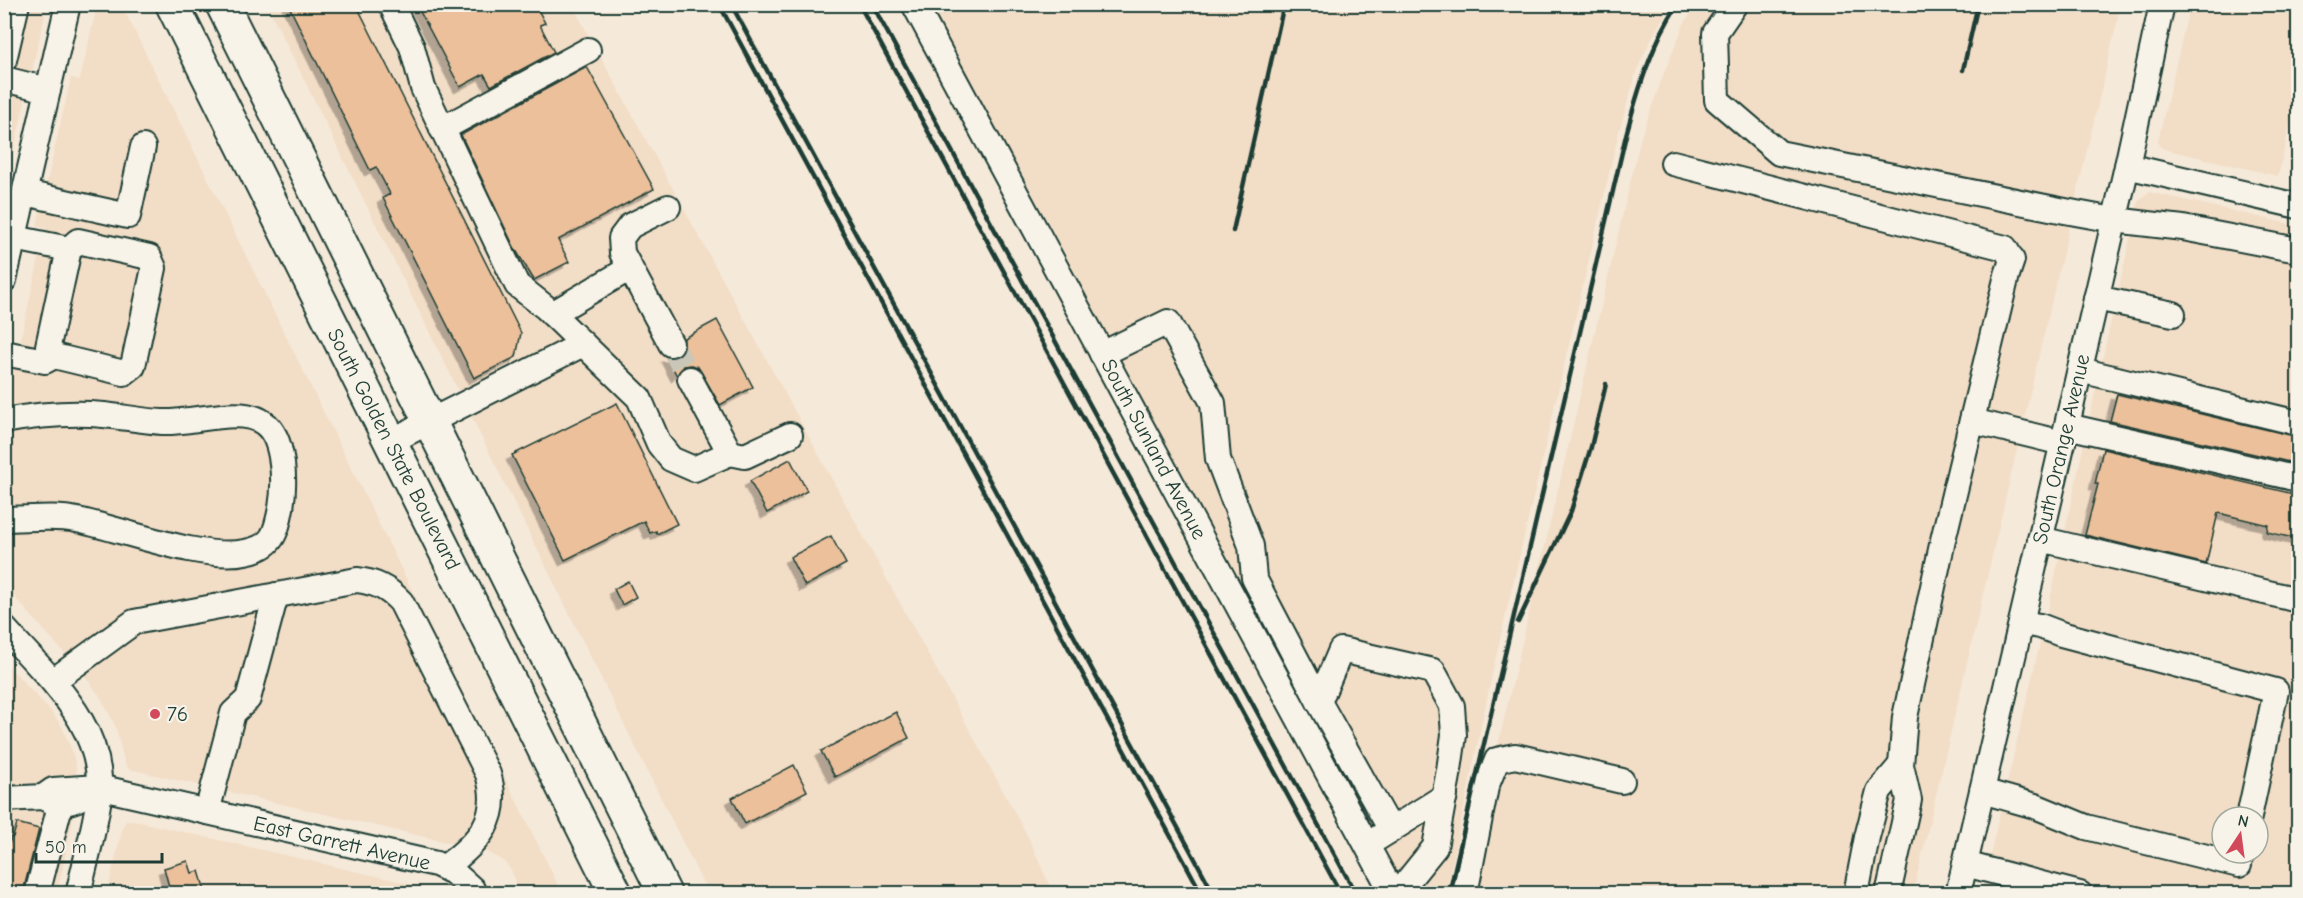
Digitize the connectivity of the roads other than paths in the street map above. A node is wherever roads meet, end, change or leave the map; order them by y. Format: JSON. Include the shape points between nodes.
{"nodes":[{"id":1,"x":17,"y":4,"type":"edge"},
{"id":2,"x":68,"y":4,"type":"edge"},
{"id":3,"x":160,"y":4,"type":"edge"},
{"id":4,"x":172,"y":4,"type":"edge"},
{"id":5,"x":222,"y":4,"type":"edge"},
{"id":6,"x":391,"y":4,"type":"edge"},
{"id":7,"x":915,"y":4,"type":"edge"},
{"id":8,"x":1735,"y":4,"type":"edge"},
{"id":9,"x":2162,"y":4,"type":"edge"},
{"id":10,"x":588,"y":50,"type":"dead end"},
{"id":11,"x":4,"y":60,"type":"edge"},
{"id":12,"x":4,"y":79,"type":"edge"},
{"id":13,"x":48,"y":90,"type":"junction"},
{"id":14,"x":220,"y":100,"type":"junction"},
{"id":15,"x":442,"y":129,"type":"junction"},
{"id":16,"x":143,"y":147,"type":"dead end"},
{"id":17,"x":1673,"y":163,"type":"dead end"},
{"id":18,"x":2127,"y":166,"type":"junction"},
{"id":19,"x":25,"y":194,"type":"junction"},
{"id":20,"x":2298,"y":206,"type":"edge"},
{"id":21,"x":668,"y":207,"type":"dead end"},
{"id":22,"x":2114,"y":220,"type":"junction"},
{"id":23,"x":14,"y":238,"type":"junction"},
{"id":24,"x":69,"y":249,"type":"junction"},
{"id":25,"x":2298,"y":250,"type":"edge"},
{"id":26,"x":630,"y":268,"type":"junction"},
{"id":27,"x":4,"y":280,"type":"edge"},
{"id":28,"x":2096,"y":298,"type":"junction"},
{"id":29,"x":552,"y":314,"type":"junction"},
{"id":30,"x":2173,"y":314,"type":"dead end"},
{"id":31,"x":584,"y":344,"type":"junction"},
{"id":32,"x":671,"y":344,"type":"tunnel mouth"},
{"id":33,"x":4,"y":353,"type":"edge"},
{"id":34,"x":1102,"y":354,"type":"junction"},
{"id":35,"x":54,"y":357,"type":"junction"},
{"id":36,"x":2080,"y":370,"type":"junction"},
{"id":37,"x":690,"y":379,"type":"tunnel mouth"},
{"id":38,"x":4,"y":421,"type":"edge"},
{"id":39,"x":430,"y":421,"type":"junction"},
{"id":40,"x":1972,"y":421,"type":"junction"},
{"id":41,"x":2298,"y":423,"type":"edge"},
{"id":42,"x":2065,"y":434,"type":"junction"},
{"id":43,"x":790,"y":435,"type":"dead end"},
{"id":44,"x":391,"y":441,"type":"junction"},
{"id":45,"x":730,"y":453,"type":"junction"},
{"id":46,"x":2298,"y":479,"type":"edge"},
{"id":47,"x":4,"y":519,"type":"edge"},
{"id":48,"x":2040,"y":539,"type":"junction"},
{"id":49,"x":276,"y":595,"type":"junction"},
{"id":50,"x":2298,"y":600,"type":"edge"},
{"id":51,"x":2021,"y":623,"type":"junction"},
{"id":52,"x":4,"y":628,"type":"edge"},
{"id":53,"x":53,"y":681,"type":"junction"},
{"id":54,"x":1319,"y":702,"type":"junction"},
{"id":55,"x":1901,"y":765,"type":"junction"},
{"id":56,"x":1622,"y":781,"type":"dead end"},
{"id":57,"x":98,"y":787,"type":"junction"},
{"id":58,"x":1982,"y":791,"type":"junction"},
{"id":59,"x":1445,"y":796,"type":"junction"},
{"id":60,"x":4,"y":799,"type":"edge"},
{"id":61,"x":52,"y":800,"type":"junction"},
{"id":62,"x":2252,"y":805,"type":"edge"},
{"id":63,"x":207,"y":812,"type":"junction"},
{"id":64,"x":1391,"y":830,"type":"junction"},
{"id":65,"x":1367,"y":846,"type":"junction"},
{"id":66,"x":2210,"y":858,"type":"edge"},
{"id":67,"x":1965,"y":864,"type":"junction"},
{"id":68,"x":445,"y":867,"type":"junction"},
{"id":69,"x":472,"y":889,"type":"dead end"},
{"id":70,"x":38,"y":894,"type":"edge"},
{"id":71,"x":78,"y":894,"type":"edge"},
{"id":72,"x":616,"y":894,"type":"edge"},
{"id":73,"x":665,"y":894,"type":"edge"},
{"id":74,"x":1395,"y":894,"type":"edge"},
{"id":75,"x":1465,"y":894,"type":"edge"},
{"id":76,"x":1856,"y":894,"type":"edge"},
{"id":77,"x":1888,"y":894,"type":"edge"},
{"id":78,"x":1958,"y":894,"type":"edge"},
{"id":79,"x":2080,"y":894,"type":"edge"}],
"edges":[{"from":1,"to":11,"type":"street"},
{"from":2,"to":13,"type":"street"},
{"from":3,"to":14,"type":"main road"},
{"from":4,"to":14,"type":"main road","name":"South Golden State Boulevard"},
{"from":5,"to":39,"type":"main road","name":"South Golden State Boulevard"},
{"from":6,"to":15,"type":"street","via":[[412,47],[423,88]]},
{"from":7,"to":34,"type":"street","name":"South Sunland Avenue"},
{"from":8,"to":22,"type":"street","via":[[1715,33],[1717,100],[1779,153]]},
{"from":9,"to":18,"type":"street","name":"South Orange Avenue"},
{"from":10,"to":15,"type":"street"},
{"from":12,"to":13,"type":"street"},
{"from":13,"to":19,"type":"street"},
{"from":14,"to":44,"type":"main road","name":"South Golden State Boulevard"},
{"from":15,"to":29,"type":"street","via":[[517,285]]},
{"from":16,"to":19,"type":"street","via":[[128,216]]},
{"from":17,"to":40,"type":"street","via":[[2005,248],[2012,260]]},
{"from":18,"to":20,"type":"street"},
{"from":18,"to":22,"type":"street","name":"South Orange Avenue"},
{"from":19,"to":23,"type":"street"},
{"from":21,"to":26,"type":"street","via":[[630,226],[621,238],[622,254]]},
{"from":22,"to":25,"type":"street","via":[[2183,228]]},
{"from":22,"to":28,"type":"street","name":"South Orange Avenue"},
{"from":23,"to":24,"type":"street"},
{"from":23,"to":27,"type":"street"},
{"from":24,"to":35,"type":"street","via":[[48,346]]},
{"from":24,"to":35,"type":"street","via":[[78,241],[149,257],[154,268],[133,366],[124,373]]},
{"from":26,"to":29,"type":"street"},
{"from":26,"to":32,"type":"street"},
{"from":28,"to":30,"type":"street"},
{"from":28,"to":36,"type":"street","name":"South Orange Avenue"},
{"from":29,"to":31,"type":"street"},
{"from":31,"to":39,"type":"street"},
{"from":31,"to":45,"type":"street","via":[[639,398],[659,444],[671,459],[694,469]]},
{"from":33,"to":35,"type":"street","via":[[45,361]]},
{"from":34,"to":54,"type":"street","via":[[1168,322],[1213,403],[1218,459],[1251,546],[1254,578]]},
{"from":34,"to":65,"type":"street","name":"South Sunland Avenue"},
{"from":36,"to":41,"type":"street"},
{"from":36,"to":42,"type":"street","name":"South Orange Avenue"},
{"from":37,"to":45,"type":"street"},
{"from":38,"to":47,"type":"street","via":[[38,415],[102,415],[164,422],[241,414],[264,422],[278,440],[282,472],[282,501],[273,539],[261,549],[242,553],[189,549],[74,519]]},
{"from":39,"to":44,"type":"street"},
{"from":39,"to":73,"type":"main road","name":"South Golden State Boulevard"},
{"from":40,"to":42,"type":"street"},
{"from":40,"to":55,"type":"street","via":[[1905,717]]},
{"from":42,"to":46,"type":"street"},
{"from":42,"to":48,"type":"street","name":"South Orange Avenue"},
{"from":43,"to":45,"type":"street","via":[[745,456]]},
{"from":44,"to":72,"type":"main road","name":"South Golden State Boulevard"},
{"from":48,"to":50,"type":"street"},
{"from":48,"to":51,"type":"street","name":"South Orange Avenue"},
{"from":49,"to":53,"type":"street","via":[[134,622]]},
{"from":49,"to":63,"type":"street","via":[[248,699],[233,713]]},
{"from":49,"to":68,"type":"street","via":[[357,580],[385,588],[401,602],[492,785],[490,812],[479,837]]},
{"from":51,"to":58,"type":"street","name":"South Orange Avenue"},
{"from":51,"to":62,"type":"street","via":[[2276,691]]},
{"from":52,"to":53,"type":"street"},
{"from":53,"to":57,"type":"street","via":[[80,716],[88,734]]},
{"from":54,"to":59,"type":"street","via":[[1341,650],[1433,672],[1452,706],[1454,735]]},
{"from":54,"to":64,"type":"street"},
{"from":55,"to":76,"type":"street","via":[[1879,791]]},
{"from":55,"to":77,"type":"street","via":[[1909,800]]},
{"from":56,"to":75,"type":"street","via":[[1515,756],[1497,760],[1486,787]]},
{"from":57,"to":61,"type":"street","name":"East Garrett Avenue","via":[[53,790]]},
{"from":57,"to":63,"type":"street","name":"East Garrett Avenue"},
{"from":57,"to":71,"type":"street"},
{"from":58,"to":66,"type":"street","via":[[2035,806],[2086,827]]},
{"from":58,"to":67,"type":"street","name":"South Orange Avenue"},
{"from":59,"to":64,"type":"street"},
{"from":59,"to":74,"type":"street","via":[[1435,847]]},
{"from":60,"to":61,"type":"street","name":"East Garrett Avenue"},
{"from":61,"to":70,"type":"street"},
{"from":63,"to":68,"type":"street","name":"East Garrett Avenue"},
{"from":64,"to":65,"type":"street"},
{"from":65,"to":74,"type":"street","name":"South Sunland Avenue"},
{"from":67,"to":78,"type":"street","name":"South Orange Avenue"},
{"from":67,"to":79,"type":"street"},
{"from":68,"to":69,"type":"street","name":"East Garrett Avenue"}]}
